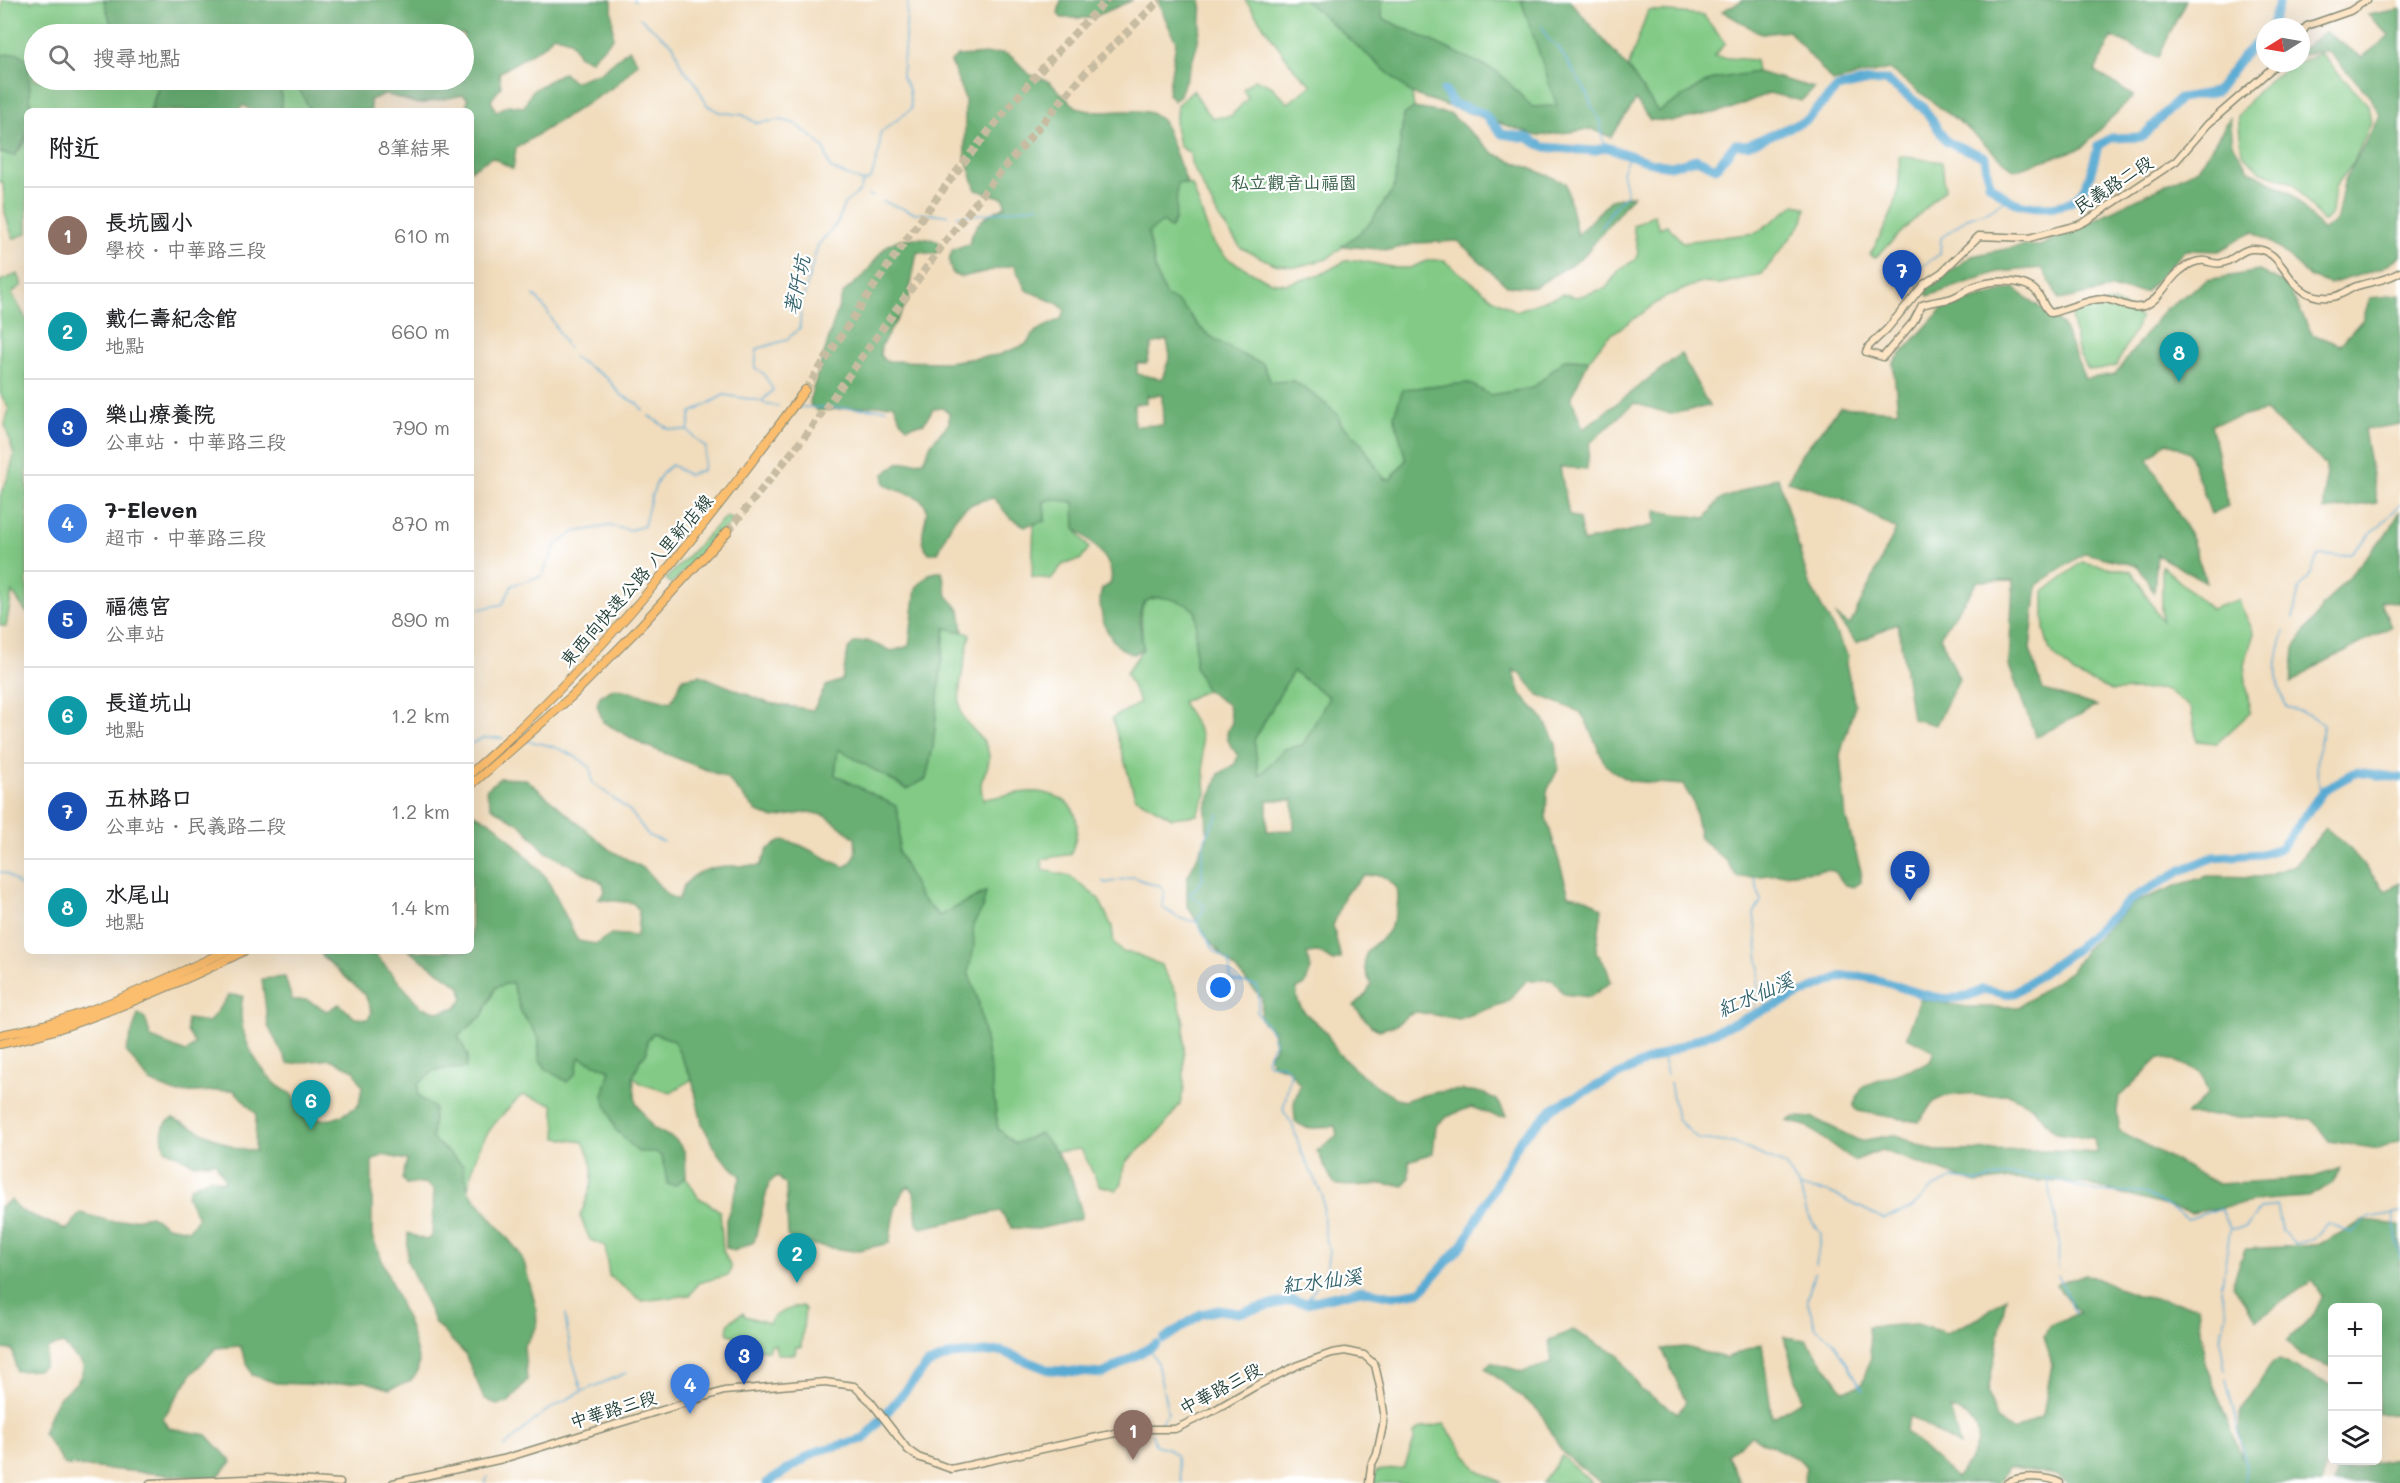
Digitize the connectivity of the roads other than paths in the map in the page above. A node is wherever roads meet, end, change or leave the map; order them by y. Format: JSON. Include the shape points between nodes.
{"nodes":[{"id":1,"x":2367,"y":0,"type":"edge"},
{"id":2,"x":2310,"y":25,"type":"edge"},
{"id":3,"x":2268,"y":72,"type":"edge"},
{"id":4,"x":2400,"y":272,"type":"edge"},
{"id":5,"x":805,"y":390,"type":"tunnel mouth"},
{"id":6,"x":728,"y":531,"type":"tunnel mouth"},
{"id":7,"x":474,"y":770,"type":"edge"},
{"id":8,"x":474,"y":782,"type":"edge"},
{"id":9,"x":220,"y":954,"type":"edge"},
{"id":10,"x":238,"y":954,"type":"edge"},
{"id":11,"x":0,"y":1035,"type":"edge"},
{"id":12,"x":0,"y":1044,"type":"edge"},
{"id":13,"x":150,"y":1483,"type":"edge"},
{"id":14,"x":340,"y":1483,"type":"edge"},
{"id":15,"x":393,"y":1483,"type":"edge"},
{"id":16,"x":1369,"y":1483,"type":"edge"},
{"id":17,"x":2007,"y":1483,"type":"edge"},
{"id":18,"x":2060,"y":1483,"type":"edge"}],
"edges":[{"from":1,"to":2,"type":"main road","via":[[2350,11]]},
{"from":3,"to":4,"type":"main road","name":"民義路二段","via":[[2208,124],[2176,161],[2078,225],[2029,237],[1979,236],[1924,284],[1866,352],[1882,357],[1922,305],[1951,299],[1974,286],[1991,283],[2031,287],[2051,313],[2105,299],[2133,308],[2143,306],[2154,301],[2173,277],[2190,265],[2202,260],[2225,263],[2249,249],[2264,250],[2277,259],[2298,288],[2311,295],[2337,296]]},
{"from":5,"to":7,"type":"highway","name":"東西向快速公路 八里新店線","via":[[710,519],[648,594],[533,717]]},
{"from":6,"to":8,"type":"highway","name":"東西向快速公路 八里新店線","via":[[572,696]]},
{"from":9,"to":11,"type":"highway","via":[[80,1013]]},
{"from":10,"to":12,"type":"highway","via":[[84,1020]]},
{"from":13,"to":14,"type":"main road","via":[[268,1478]]},
{"from":15,"to":16,"type":"main road","name":"中華路三段","via":[[503,1459],[724,1391],[842,1383],[854,1386],[873,1405],[908,1450],[951,1469],[1134,1430],[1175,1429],[1298,1365],[1345,1351],[1364,1355],[1375,1365],[1380,1387],[1383,1425]]},
{"from":17,"to":18,"type":"main road","via":[[2016,1479],[2052,1479]]}]}
